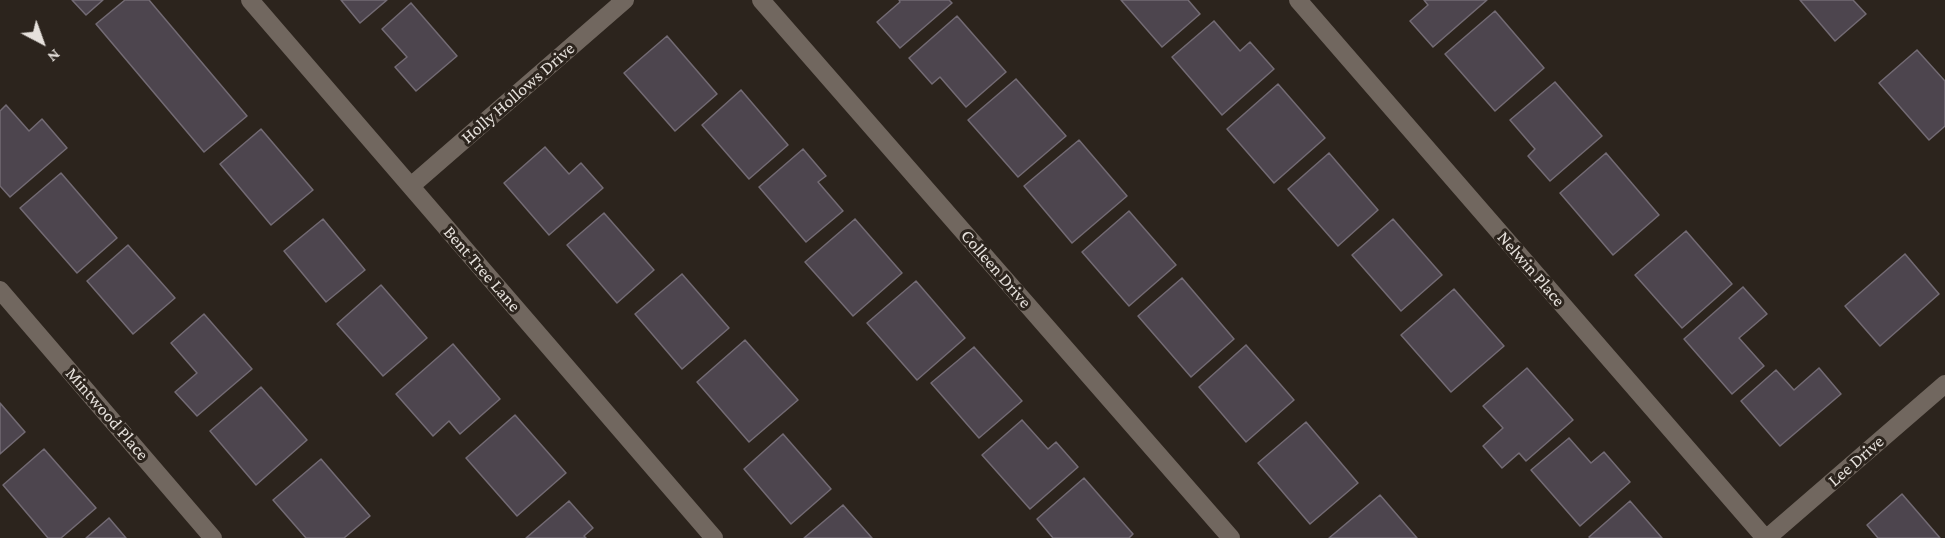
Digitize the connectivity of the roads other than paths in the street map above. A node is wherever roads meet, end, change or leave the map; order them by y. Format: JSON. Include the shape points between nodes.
{"nodes":[{"id":1,"x":250,"y":0,"type":"edge"},
{"id":2,"x":625,"y":0,"type":"edge"},
{"id":3,"x":761,"y":0,"type":"edge"},
{"id":4,"x":1298,"y":0,"type":"edge"},
{"id":5,"x":411,"y":186,"type":"junction"},
{"id":6,"x":0,"y":290,"type":"edge"},
{"id":7,"x":1945,"y":384,"type":"edge"},
{"id":8,"x":213,"y":538,"type":"edge"},
{"id":9,"x":714,"y":538,"type":"edge"},
{"id":10,"x":1231,"y":538,"type":"edge"},
{"id":11,"x":1766,"y":538,"type":"edge"}],
"edges":[{"from":1,"to":5,"type":"street","name":"Bent Tree Lane"},
{"from":2,"to":5,"type":"street","name":"Holly Hollows Drive"},
{"from":3,"to":10,"type":"street","name":"Colleen Drive"},
{"from":4,"to":11,"type":"street","name":"Nelwin Place"},
{"from":5,"to":9,"type":"street","name":"Bent Tree Lane"},
{"from":6,"to":8,"type":"street","name":"Mintwood Place"},
{"from":7,"to":11,"type":"street","name":"Lee Drive"}]}
